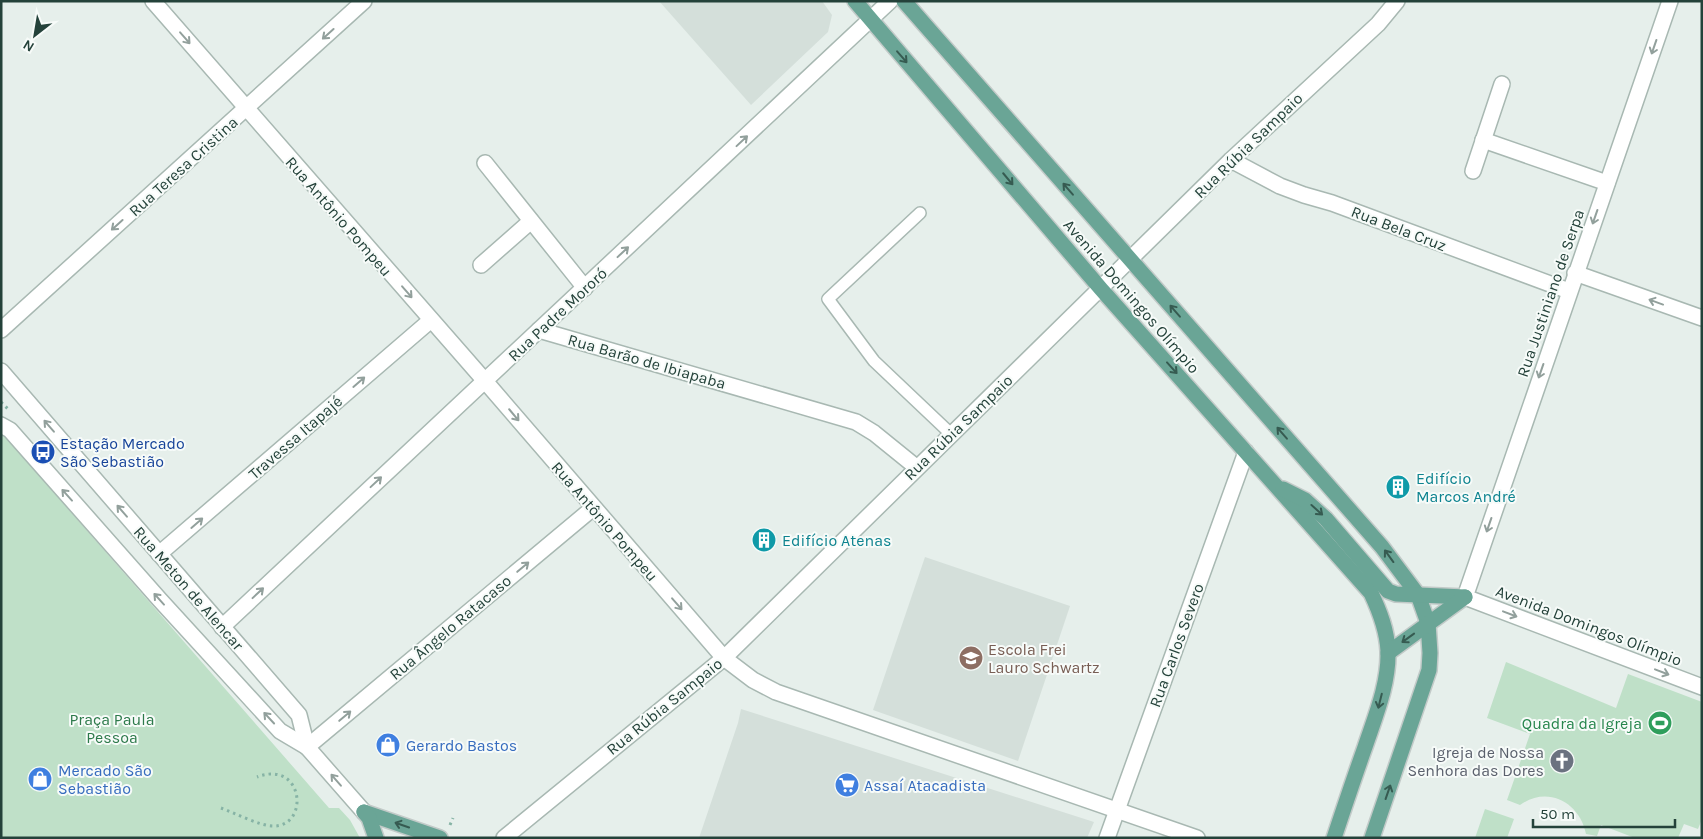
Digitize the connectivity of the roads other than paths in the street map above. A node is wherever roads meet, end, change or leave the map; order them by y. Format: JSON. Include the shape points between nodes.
{"nodes":[{"id":1,"x":153,"y":1,"type":"edge"},
{"id":2,"x":364,"y":1,"type":"edge"},
{"id":3,"x":855,"y":1,"type":"edge"},
{"id":4,"x":890,"y":1,"type":"edge"},
{"id":5,"x":904,"y":1,"type":"edge"},
{"id":6,"x":1397,"y":1,"type":"edge"},
{"id":7,"x":1670,"y":1,"type":"edge"},
{"id":8,"x":870,"y":20,"type":"junction"},
{"id":9,"x":1502,"y":84,"type":"dead end"},
{"id":10,"x":246,"y":109,"type":"junction"},
{"id":11,"x":1483,"y":140,"type":"junction"},
{"id":12,"x":1231,"y":160,"type":"junction"},
{"id":13,"x":485,"y":163,"type":"dead end"},
{"id":14,"x":1473,"y":171,"type":"dead end"},
{"id":15,"x":1607,"y":183,"type":"junction"},
{"id":16,"x":920,"y":213,"type":"dead end"},
{"id":17,"x":531,"y":221,"type":"junction"},
{"id":18,"x":1130,"y":260,"type":"junction"},
{"id":19,"x":481,"y":265,"type":"dead end"},
{"id":20,"x":1575,"y":273,"type":"junction"},
{"id":21,"x":585,"y":288,"type":"junction"},
{"id":22,"x":1100,"y":289,"type":"junction"},
{"id":23,"x":1569,"y":291,"type":"junction"},
{"id":24,"x":1702,"y":318,"type":"edge"},
{"id":25,"x":431,"y":320,"type":"junction"},
{"id":26,"x":1,"y":330,"type":"edge"},
{"id":27,"x":539,"y":330,"type":"junction"},
{"id":28,"x":1,"y":371,"type":"edge"},
{"id":29,"x":485,"y":381,"type":"junction"},
{"id":30,"x":1,"y":425,"type":"edge"},
{"id":31,"x":951,"y":434,"type":"junction"},
{"id":32,"x":1246,"y":452,"type":"junction"},
{"id":33,"x":916,"y":467,"type":"junction"},
{"id":34,"x":1276,"y":485,"type":"junction"},
{"id":35,"x":593,"y":508,"type":"junction"},
{"id":36,"x":160,"y":554,"type":"junction"},
{"id":37,"x":1418,"y":595,"type":"junction"},
{"id":38,"x":1464,"y":597,"type":"junction"},
{"id":39,"x":1428,"y":623,"type":"junction"},
{"id":40,"x":222,"y":627,"type":"junction"},
{"id":41,"x":1388,"y":653,"type":"junction"},
{"id":42,"x":724,"y":658,"type":"junction"},
{"id":43,"x":1702,"y":687,"type":"edge"},
{"id":44,"x":307,"y":747,"type":"junction"},
{"id":45,"x":1116,"y":811,"type":"junction"},
{"id":46,"x":364,"y":812,"type":"junction"},
{"id":47,"x":376,"y":838,"type":"edge"},
{"id":48,"x":440,"y":838,"type":"edge"},
{"id":49,"x":504,"y":838,"type":"edge"},
{"id":50,"x":1107,"y":838,"type":"edge"},
{"id":51,"x":1197,"y":838,"type":"edge"},
{"id":52,"x":1334,"y":838,"type":"edge"},
{"id":53,"x":1372,"y":838,"type":"edge"}],
"edges":[{"from":1,"to":10,"type":"street","name":"Rua Antônio Pompeu","one_way":true},
{"from":2,"to":10,"type":"street","name":"Rua Teresa Cristina","one_way":true},
{"from":3,"to":8,"type":"main road","name":"Avenida Domingos Olímpio"},
{"from":4,"to":8,"type":"street","name":"Rua Padre Mororó"},
{"from":18,"to":5,"type":"main road","name":"Avenida Domingos Olímpio","one_way":true},
{"from":6,"to":12,"type":"street","name":"Rua Rúbia Sampaio","via":[[1378,24]]},
{"from":7,"to":15,"type":"street","name":"Rua Justiniano de Serpa","one_way":true},
{"from":21,"to":8,"type":"street","name":"Rua Padre Mororó","one_way":true},
{"from":8,"to":22,"type":"main road","name":"Avenida Domingos Olímpio","one_way":true},
{"from":9,"to":11,"type":"street"},
{"from":10,"to":25,"type":"street","name":"Rua Antônio Pompeu","one_way":true},
{"from":10,"to":26,"type":"street","name":"Rua Teresa Cristina","one_way":true},
{"from":11,"to":14,"type":"street"},
{"from":11,"to":15,"type":"street"},
{"from":12,"to":18,"type":"street","name":"Rua Rúbia Sampaio"},
{"from":12,"to":23,"type":"street","name":"Rua Bela Cruz","via":[[1304,195]]},
{"from":13,"to":17,"type":"street"},
{"from":15,"to":20,"type":"street","name":"Rua Justiniano de Serpa","one_way":true},
{"from":16,"to":31,"type":"lane","via":[[828,299],[874,361]]},
{"from":17,"to":19,"type":"street"},
{"from":17,"to":21,"type":"street"},
{"from":18,"to":22,"type":"street","name":"Rua Rúbia Sampaio"},
{"from":37,"to":18,"type":"main road","name":"Avenida Domingos Olímpio","one_way":true,"via":[[1382,547]]},
{"from":20,"to":23,"type":"street","name":"Rua Justiniano de Serpa"},
{"from":24,"to":20,"type":"street","one_way":true},
{"from":21,"to":27,"type":"street","name":"Rua Padre Mororó"},
{"from":22,"to":31,"type":"street","name":"Rua Rúbia Sampaio"},
{"from":22,"to":32,"type":"main road","name":"Avenida Domingos Olímpio","one_way":true},
{"from":23,"to":38,"type":"street","name":"Rua Justiniano de Serpa","one_way":true},
{"from":25,"to":29,"type":"street","name":"Rua Antônio Pompeu"},
{"from":36,"to":25,"type":"street","name":"Travessa Itapajé","one_way":true},
{"from":27,"to":29,"type":"street","name":"Rua Padre Mororó"},
{"from":27,"to":33,"type":"street","name":"Rua Barão de Ibiapaba","via":[[856,422]]},
{"from":36,"to":28,"type":"street","name":"Rua Meton de Alencar","one_way":true},
{"from":29,"to":35,"type":"street","name":"Rua Antônio Pompeu","one_way":true},
{"from":40,"to":29,"type":"street","name":"Rua Padre Mororó","one_way":true},
{"from":44,"to":30,"type":"street","one_way":true,"via":[[280,731],[10,430]]},
{"from":31,"to":33,"type":"street","name":"Rua Rúbia Sampaio"},
{"from":32,"to":34,"type":"main road","name":"Avenida Domingos Olímpio"},
{"from":32,"to":45,"type":"street","name":"Rua Carlos Severo"},
{"from":33,"to":42,"type":"street","name":"Rua Rúbia Sampaio"},
{"from":34,"to":37,"type":"main road","one_way":true,"via":[[1305,500],[1326,519],[1381,586],[1396,594]]},
{"from":34,"to":41,"type":"main road","name":"Avenida Domingos Olímpio","via":[[1371,593],[1381,615]]},
{"from":35,"to":42,"type":"street","name":"Rua Antônio Pompeu","one_way":true},
{"from":44,"to":35,"type":"street","name":"Rua Ângelo Ratacaso","one_way":true},
{"from":36,"to":40,"type":"street","name":"Rua Meton de Alencar"},
{"from":37,"to":38,"type":"main road"},
{"from":37,"to":39,"type":"main road"},
{"from":38,"to":39,"type":"main road"},
{"from":38,"to":43,"type":"street","name":"Avenida Domingos Olímpio","one_way":true},
{"from":39,"to":41,"type":"main road","one_way":true},
{"from":53,"to":39,"type":"main road","one_way":true,"via":[[1429,670]]},
{"from":40,"to":44,"type":"street","name":"Rua Meton de Alencar","via":[[299,715]]},
{"from":41,"to":52,"type":"main road","one_way":true,"via":[[1379,706]]},
{"from":42,"to":45,"type":"street","name":"Rua Antônio Pompeu","via":[[753,680],[776,692]]},
{"from":42,"to":49,"type":"street","name":"Rua Rúbia Sampaio"},
{"from":46,"to":44,"type":"street","name":"Rua Meton de Alencar","one_way":true},
{"from":45,"to":50,"type":"street","name":"Rua Carlos Severo"},
{"from":45,"to":51,"type":"street","name":"Rua Antônio Pompeu"},
{"from":46,"to":47,"type":"main road"},
{"from":48,"to":46,"type":"main road","one_way":true}]}
